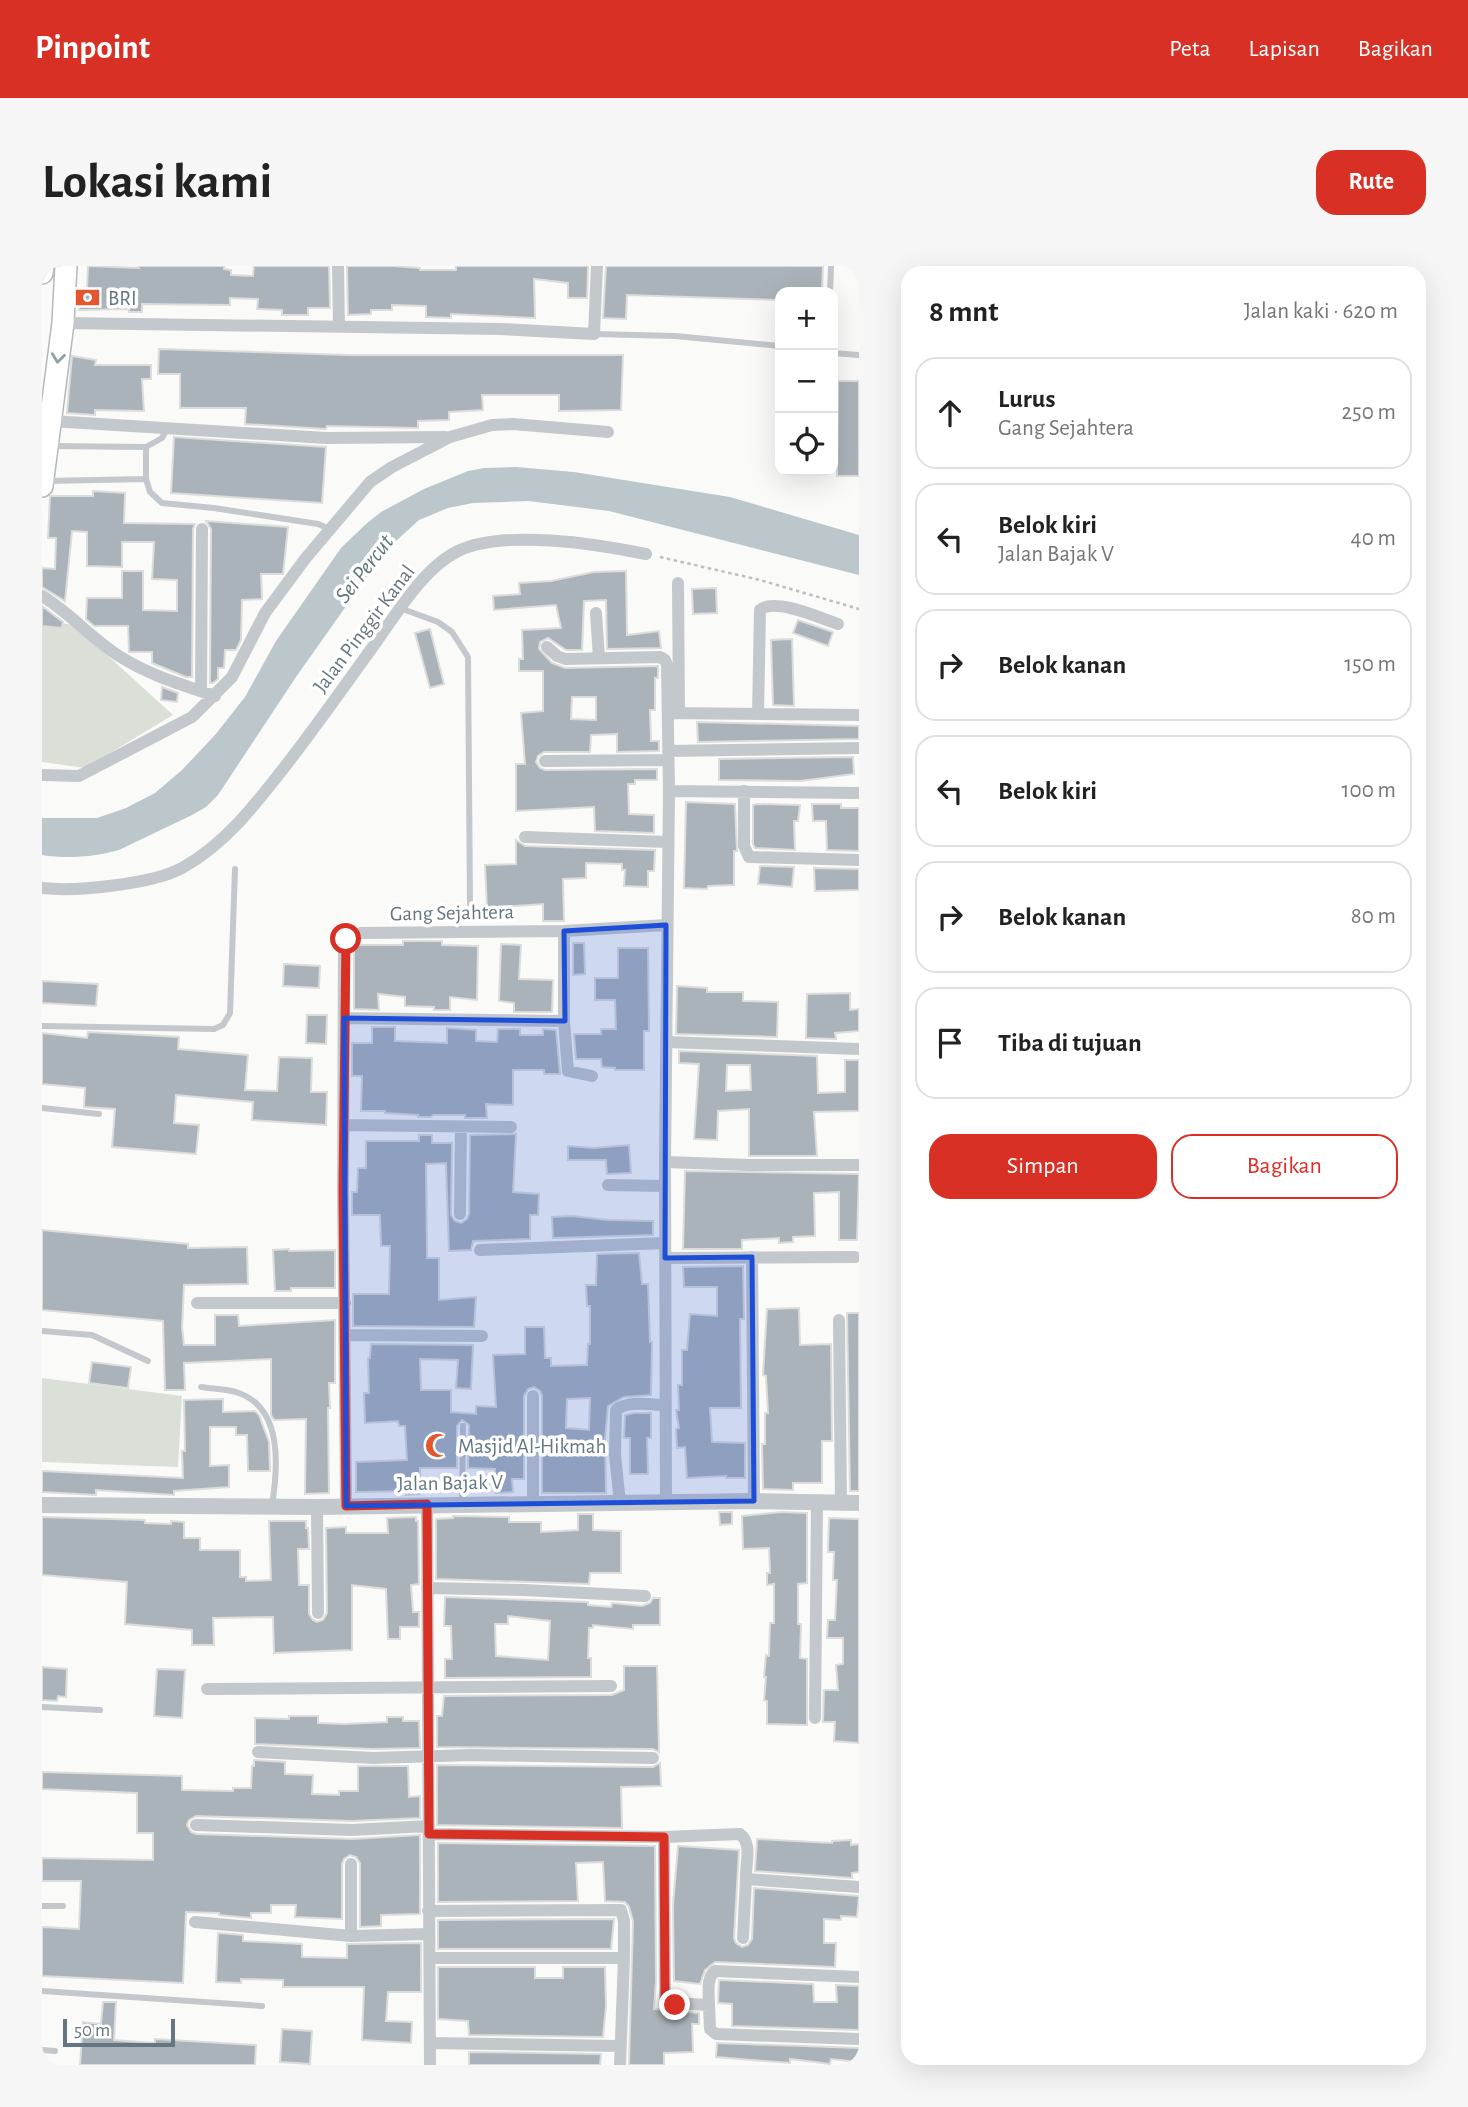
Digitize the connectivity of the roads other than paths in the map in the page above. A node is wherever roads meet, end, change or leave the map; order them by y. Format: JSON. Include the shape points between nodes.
{"nodes":[{"id":1,"x":43,"y":266,"type":"edge"},
{"id":2,"x":66,"y":266,"type":"edge"},
{"id":3,"x":338,"y":266,"type":"edge"},
{"id":4,"x":597,"y":266,"type":"edge"},
{"id":5,"x":831,"y":266,"type":"edge"},
{"id":6,"x":42,"y":274,"type":"edge"},
{"id":7,"x":830,"y":287,"type":"edge"},
{"id":8,"x":63,"y":323,"type":"junction"},
{"id":9,"x":339,"y":327,"type":"junction"},
{"id":10,"x":594,"y":334,"type":"junction"},
{"id":11,"x":775,"y":346,"type":"edge"},
{"id":12,"x":838,"y":353,"type":"edge"},
{"id":13,"x":859,"y":355,"type":"edge"},
{"id":14,"x":51,"y":421,"type":"junction"},
{"id":15,"x":169,"y":428,"type":"junction"},
{"id":16,"x":608,"y":432,"type":"dead end"},
{"id":17,"x":450,"y":437,"type":"junction"},
{"id":18,"x":47,"y":446,"type":"junction"},
{"id":19,"x":146,"y":447,"type":"junction"},
{"id":20,"x":146,"y":479,"type":"junction"},
{"id":21,"x":42,"y":483,"type":"edge"},
{"id":22,"x":202,"y":529,"type":"dead end"},
{"id":23,"x":330,"y":529,"type":"junction"},
{"id":24,"x":646,"y":554,"type":"road end"},
{"id":25,"x":678,"y":583,"type":"dead end"},
{"id":26,"x":42,"y":596,"type":"edge"},
{"id":27,"x":400,"y":608,"type":"junction"},
{"id":28,"x":596,"y":613,"type":"dead end"},
{"id":29,"x":838,"y":624,"type":"dead end"},
{"id":30,"x":547,"y":647,"type":"dead end"},
{"id":31,"x":599,"y":658,"type":"junction"},
{"id":32,"x":201,"y":691,"type":"junction"},
{"id":33,"x":215,"y":696,"type":"junction"},
{"id":34,"x":673,"y":713,"type":"junction"},
{"id":35,"x":758,"y":714,"type":"junction"},
{"id":36,"x":859,"y":715,"type":"edge"},
{"id":37,"x":859,"y":748,"type":"edge"},
{"id":38,"x":668,"y":756,"type":"junction"},
{"id":39,"x":545,"y":761,"type":"dead end"},
{"id":40,"x":42,"y":775,"type":"edge"},
{"id":41,"x":669,"y":791,"type":"junction"},
{"id":42,"x":744,"y":791,"type":"junction"},
{"id":43,"x":859,"y":793,"type":"edge"},
{"id":44,"x":525,"y":837,"type":"dead end"},
{"id":45,"x":667,"y":842,"type":"junction"},
{"id":46,"x":859,"y":860,"type":"edge"},
{"id":47,"x":235,"y":869,"type":"dead end"},
{"id":48,"x":42,"y":888,"type":"edge"},
{"id":49,"x":470,"y":905,"type":"dead end"},
{"id":50,"x":666,"y":925,"type":"junction"},
{"id":51,"x":564,"y":930,"type":"junction"},
{"id":52,"x":344,"y":1018,"type":"junction"},
{"id":53,"x":564,"y":1021,"type":"junction"},
{"id":54,"x":42,"y":1026,"type":"edge"},
{"id":55,"x":666,"y":1042,"type":"junction"},
{"id":56,"x":859,"y":1049,"type":"edge"},
{"id":57,"x":592,"y":1076,"type":"dead end"},
{"id":58,"x":42,"y":1108,"type":"edge"},
{"id":59,"x":99,"y":1114,"type":"dead end"},
{"id":60,"x":343,"y":1125,"type":"junction"},
{"id":61,"x":461,"y":1127,"type":"junction"},
{"id":62,"x":511,"y":1127,"type":"dead end"},
{"id":63,"x":664,"y":1162,"type":"junction"},
{"id":64,"x":859,"y":1165,"type":"edge"},
{"id":65,"x":608,"y":1185,"type":"dead end"},
{"id":66,"x":665,"y":1186,"type":"junction"},
{"id":67,"x":460,"y":1214,"type":"dead end"},
{"id":68,"x":665,"y":1243,"type":"junction"},
{"id":69,"x":480,"y":1250,"type":"dead end"},
{"id":70,"x":855,"y":1257,"type":"dead end"},
{"id":71,"x":665,"y":1258,"type":"junction"},
{"id":72,"x":752,"y":1258,"type":"junction"},
{"id":73,"x":197,"y":1303,"type":"dead end"},
{"id":74,"x":345,"y":1303,"type":"junction"},
{"id":75,"x":839,"y":1320,"type":"dead end"},
{"id":76,"x":42,"y":1331,"type":"edge"},
{"id":77,"x":345,"y":1335,"type":"junction"},
{"id":78,"x":482,"y":1336,"type":"dead end"},
{"id":79,"x":148,"y":1361,"type":"dead end"},
{"id":80,"x":201,"y":1387,"type":"dead end"},
{"id":81,"x":533,"y":1396,"type":"dead end"},
{"id":82,"x":666,"y":1405,"type":"junction"},
{"id":83,"x":463,"y":1426,"type":"dead end"},
{"id":84,"x":754,"y":1501,"type":"junction"},
{"id":85,"x":817,"y":1501,"type":"junction"},
{"id":86,"x":666,"y":1502,"type":"junction"},
{"id":87,"x":841,"y":1502,"type":"junction"},
{"id":88,"x":620,"y":1503,"type":"junction"},
{"id":89,"x":859,"y":1503,"type":"edge"},
{"id":90,"x":427,"y":1504,"type":"junction"},
{"id":91,"x":462,"y":1504,"type":"junction"},
{"id":92,"x":533,"y":1504,"type":"junction"},
{"id":93,"x":42,"y":1505,"type":"edge"},
{"id":94,"x":272,"y":1506,"type":"junction"},
{"id":95,"x":346,"y":1506,"type":"junction"},
{"id":96,"x":317,"y":1507,"type":"junction"},
{"id":97,"x":427,"y":1588,"type":"junction"},
{"id":98,"x":645,"y":1596,"type":"dead end"},
{"id":99,"x":318,"y":1613,"type":"dead end"},
{"id":100,"x":611,"y":1686,"type":"dead end"},
{"id":101,"x":427,"y":1687,"type":"junction"},
{"id":102,"x":207,"y":1689,"type":"dead end"},
{"id":103,"x":42,"y":1707,"type":"edge"},
{"id":104,"x":100,"y":1710,"type":"dead end"},
{"id":105,"x":815,"y":1718,"type":"dead end"},
{"id":106,"x":257,"y":1752,"type":"dead end"},
{"id":107,"x":428,"y":1757,"type":"junction"},
{"id":108,"x":653,"y":1758,"type":"dead end"},
{"id":109,"x":196,"y":1825,"type":"dead end"},
{"id":110,"x":428,"y":1830,"type":"junction"},
{"id":111,"x":664,"y":1837,"type":"junction"},
{"id":112,"x":351,"y":1864,"type":"dead end"},
{"id":113,"x":746,"y":1879,"type":"junction"},
{"id":114,"x":859,"y":1887,"type":"edge"},
{"id":115,"x":42,"y":1906,"type":"edge"},
{"id":116,"x":63,"y":1906,"type":"dead end"},
{"id":117,"x":428,"y":1911,"type":"junction"},
{"id":118,"x":195,"y":1922,"type":"dead end"},
{"id":119,"x":429,"y":1934,"type":"junction"},
{"id":120,"x":351,"y":1936,"type":"junction"},
{"id":121,"x":743,"y":1938,"type":"dead end"},
{"id":122,"x":430,"y":1958,"type":"junction"},
{"id":123,"x":624,"y":1958,"type":"junction"},
{"id":124,"x":859,"y":1976,"type":"edge"},
{"id":125,"x":42,"y":1992,"type":"edge"},
{"id":126,"x":709,"y":2005,"type":"junction"},
{"id":127,"x":262,"y":2006,"type":"dead end"},
{"id":128,"x":859,"y":2039,"type":"edge"},
{"id":129,"x":430,"y":2043,"type":"junction"},
{"id":130,"x":620,"y":2046,"type":"junction"},
{"id":131,"x":42,"y":2050,"type":"edge"},
{"id":132,"x":55,"y":2051,"type":"dead end"},
{"id":133,"x":430,"y":2065,"type":"edge"},
{"id":134,"x":620,"y":2065,"type":"edge"}],
"edges":[{"from":1,"to":6,"type":"highway"},
{"from":2,"to":8,"type":"highway"},
{"from":3,"to":9,"type":"street"},
{"from":4,"to":10,"type":"street"},
{"from":5,"to":7,"type":"lane"},
{"from":8,"to":9,"type":"street"},
{"from":8,"to":14,"type":"highway","one_way":true},
{"from":9,"to":10,"type":"street"},
{"from":10,"to":11,"type":"lane"},
{"from":12,"to":13,"type":"lane"},
{"from":14,"to":15,"type":"street"},
{"from":14,"to":18,"type":"highway"},
{"from":15,"to":17,"type":"street","via":[[326,438]]},
{"from":15,"to":19,"type":"lane"},
{"from":16,"to":17,"type":"street","via":[[513,424]]},
{"from":17,"to":23,"type":"street","via":[[370,482]]},
{"from":18,"to":19,"type":"lane"},
{"from":18,"to":21,"type":"highway"},
{"from":19,"to":20,"type":"lane"},
{"from":20,"to":21,"type":"lane"},
{"from":20,"to":23,"type":"lane","via":[[150,492],[162,503]]},
{"from":22,"to":32,"type":"street"},
{"from":23,"to":33,"type":"street","via":[[265,613],[232,677]]},
{"from":24,"to":27,"type":"street","name":"Jalan Pinggir Kanal","via":[[563,541],[481,544],[442,562]]},
{"from":25,"to":34,"type":"street"},
{"from":26,"to":32,"type":"street","via":[[117,654],[157,677]]},
{"from":27,"to":48,"type":"street","name":"Jalan Pinggir Kanal","via":[[303,744],[227,836],[182,868],[149,879],[62,890]]},
{"from":27,"to":49,"type":"lane","via":[[452,632],[468,657]]},
{"from":28,"to":31,"type":"street"},
{"from":29,"to":35,"type":"street","via":[[785,607],[762,607]]},
{"from":30,"to":31,"type":"street","via":[[561,659]]},
{"from":31,"to":34,"type":"street","via":[[665,660]]},
{"from":32,"to":33,"type":"street"},
{"from":33,"to":40,"type":"street","via":[[192,717],[79,776]]},
{"from":34,"to":35,"type":"street"},
{"from":34,"to":38,"type":"street"},
{"from":35,"to":36,"type":"street"},
{"from":37,"to":38,"type":"street"},
{"from":38,"to":39,"type":"street"},
{"from":38,"to":41,"type":"street"},
{"from":41,"to":42,"type":"street"},
{"from":41,"to":45,"type":"street"},
{"from":42,"to":43,"type":"street"},
{"from":42,"to":46,"type":"street","via":[[744,852],[749,857]]},
{"from":44,"to":45,"type":"street"},
{"from":45,"to":50,"type":"street"},
{"from":47,"to":54,"type":"lane","via":[[230,1013],[223,1025],[214,1029]]},
{"from":50,"to":51,"type":"street","name":"Gang Sejahtera"},
{"from":50,"to":55,"type":"street"},
{"from":51,"to":52,"type":"street","name":"Gang Sejahtera","via":[[352,934],[345,943]]},
{"from":51,"to":53,"type":"street"},
{"from":52,"to":53,"type":"street"},
{"from":52,"to":60,"type":"street","name":"Gang Sejahtera"},
{"from":53,"to":57,"type":"street","via":[[568,1071]]},
{"from":55,"to":56,"type":"street"},
{"from":55,"to":63,"type":"street"},
{"from":58,"to":59,"type":"lane"},
{"from":60,"to":61,"type":"street"},
{"from":60,"to":74,"type":"street","name":"Gang Sejahtera"},
{"from":61,"to":62,"type":"street"},
{"from":61,"to":67,"type":"street"},
{"from":63,"to":64,"type":"street"},
{"from":63,"to":66,"type":"street"},
{"from":65,"to":66,"type":"street"},
{"from":66,"to":68,"type":"street"},
{"from":68,"to":69,"type":"street"},
{"from":68,"to":71,"type":"street"},
{"from":70,"to":72,"type":"street"},
{"from":71,"to":72,"type":"street"},
{"from":71,"to":82,"type":"street"},
{"from":72,"to":84,"type":"street"},
{"from":73,"to":74,"type":"street"},
{"from":74,"to":77,"type":"street","name":"Gang Sejahtera"},
{"from":75,"to":87,"type":"street"},
{"from":76,"to":79,"type":"lane","via":[[92,1335]]},
{"from":77,"to":78,"type":"street"},
{"from":77,"to":95,"type":"street","name":"Gang Sejahtera"},
{"from":80,"to":94,"type":"lane","via":[[239,1393],[260,1409],[270,1425],[275,1443]]},
{"from":81,"to":92,"type":"street"},
{"from":82,"to":86,"type":"street"},
{"from":82,"to":88,"type":"street","via":[[631,1404],[616,1410]]},
{"from":83,"to":91,"type":"lane"},
{"from":84,"to":85,"type":"street","name":"Jalan Bajak V"},
{"from":84,"to":86,"type":"street","name":"Jalan Bajak V"},
{"from":85,"to":87,"type":"street","name":"Jalan Bajak V"},
{"from":85,"to":105,"type":"street"},
{"from":86,"to":88,"type":"street","name":"Jalan Bajak V"},
{"from":87,"to":89,"type":"street","name":"Jalan Bajak V"},
{"from":88,"to":92,"type":"street","name":"Jalan Bajak V"},
{"from":90,"to":91,"type":"street","name":"Jalan Bajak V"},
{"from":90,"to":95,"type":"street","name":"Jalan Bajak V"},
{"from":90,"to":97,"type":"street"},
{"from":91,"to":92,"type":"street","name":"Jalan Bajak V"},
{"from":93,"to":94,"type":"street","name":"Jalan Bajak V"},
{"from":94,"to":96,"type":"street","name":"Jalan Bajak V"},
{"from":95,"to":96,"type":"street","name":"Jalan Bajak V"},
{"from":96,"to":99,"type":"street"},
{"from":97,"to":98,"type":"street"},
{"from":97,"to":101,"type":"street"},
{"from":100,"to":101,"type":"street"},
{"from":101,"to":102,"type":"street"},
{"from":101,"to":107,"type":"street"},
{"from":103,"to":104,"type":"lane"},
{"from":106,"to":107,"type":"street"},
{"from":107,"to":108,"type":"street"},
{"from":107,"to":110,"type":"street"},
{"from":109,"to":110,"type":"street"},
{"from":110,"to":111,"type":"street"},
{"from":110,"to":117,"type":"street"},
{"from":111,"to":113,"type":"street","via":[[740,1834],[748,1846]]},
{"from":111,"to":126,"type":"street","via":[[665,1998],[675,2005]]},
{"from":112,"to":120,"type":"street"},
{"from":113,"to":114,"type":"street"},
{"from":113,"to":121,"type":"street"},
{"from":115,"to":116,"type":"lane"},
{"from":117,"to":119,"type":"street"},
{"from":117,"to":123,"type":"street","via":[[619,1909],[624,1921]]},
{"from":118,"to":120,"type":"street"},
{"from":119,"to":120,"type":"street"},
{"from":119,"to":122,"type":"street"},
{"from":122,"to":123,"type":"street"},
{"from":122,"to":129,"type":"street"},
{"from":123,"to":130,"type":"street"},
{"from":124,"to":126,"type":"street","via":[[715,1971],[709,1979]]},
{"from":125,"to":127,"type":"lane"},
{"from":126,"to":128,"type":"street","via":[[710,2029],[716,2034]]},
{"from":129,"to":130,"type":"street"},
{"from":129,"to":133,"type":"street"},
{"from":130,"to":134,"type":"street"},
{"from":131,"to":132,"type":"lane"}]}
